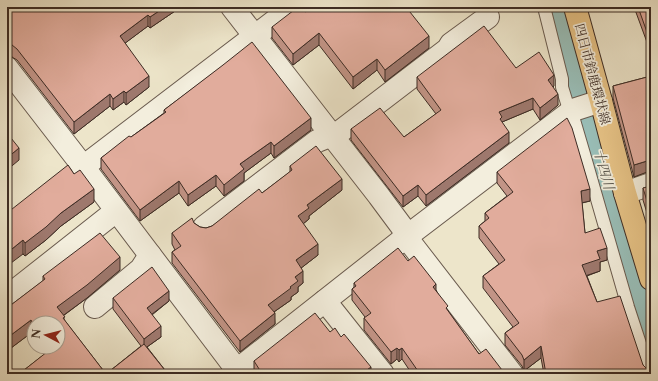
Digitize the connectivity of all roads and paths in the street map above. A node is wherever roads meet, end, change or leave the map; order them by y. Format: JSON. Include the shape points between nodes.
{"nodes":[{"id":1,"x":232,"y":7,"type":"edge"},
{"id":2,"x":294,"y":7,"type":"edge"},
{"id":3,"x":544,"y":7,"type":"edge"},
{"id":4,"x":575,"y":7,"type":"edge"},
{"id":5,"x":488,"y":17,"type":"dead end"},
{"id":6,"x":255,"y":37,"type":"junction"},
{"id":7,"x":7,"y":68,"type":"edge"},
{"id":8,"x":599,"y":102,"type":"junction"},
{"id":9,"x":571,"y":111,"type":"junction"},
{"id":10,"x":332,"y":136,"type":"junction"},
{"id":11,"x":84,"y":167,"type":"junction"},
{"id":12,"x":651,"y":184,"type":"edge"},
{"id":13,"x":625,"y":194,"type":"junction"},
{"id":14,"x":116,"y":211,"type":"junction"},
{"id":15,"x":204,"y":227,"type":"edge"},
{"id":16,"x":406,"y":237,"type":"junction"},
{"id":17,"x":150,"y":255,"type":"junction"},
{"id":18,"x":651,"y":279,"type":"edge"},
{"id":19,"x":7,"y":297,"type":"edge"},
{"id":20,"x":325,"y":300,"type":"junction"},
{"id":21,"x":95,"y":307,"type":"dead end"},
{"id":22,"x":235,"y":372,"type":"edge"},
{"id":23,"x":383,"y":374,"type":"edge"},
{"id":24,"x":512,"y":374,"type":"edge"},
{"id":25,"x":650,"y":374,"type":"edge"}],
"edges":[{"from":1,"to":6,"type":"street"},
{"from":2,"to":6,"type":"street"},
{"from":3,"to":9,"type":"lane","via":[[562,87]]},
{"from":4,"to":8,"type":"main road","name":"四日市鈴鹿環状線"},
{"from":5,"to":10,"type":"street"},
{"from":6,"to":10,"type":"street"},
{"from":6,"to":11,"type":"street"},
{"from":7,"to":11,"type":"street"},
{"from":8,"to":9,"type":"street"},
{"from":8,"to":13,"type":"main road","name":"四日市鈴鹿環状線"},
{"from":9,"to":16,"type":"street"},
{"from":9,"to":25,"type":"lane"},
{"from":10,"to":15,"type":"street","via":[[317,141]]},
{"from":10,"to":16,"type":"street","via":[[402,227]]},
{"from":11,"to":14,"type":"street"},
{"from":12,"to":13,"type":"street"},
{"from":13,"to":18,"type":"main road","name":"四日市鈴鹿環状線"},
{"from":14,"to":17,"type":"street"},
{"from":14,"to":19,"type":"street"},
{"from":16,"to":20,"type":"street"},
{"from":16,"to":24,"type":"street"},
{"from":17,"to":21,"type":"street","via":[[140,269]]},
{"from":17,"to":22,"type":"street"},
{"from":20,"to":22,"type":"street"},
{"from":20,"to":23,"type":"street"}]}
